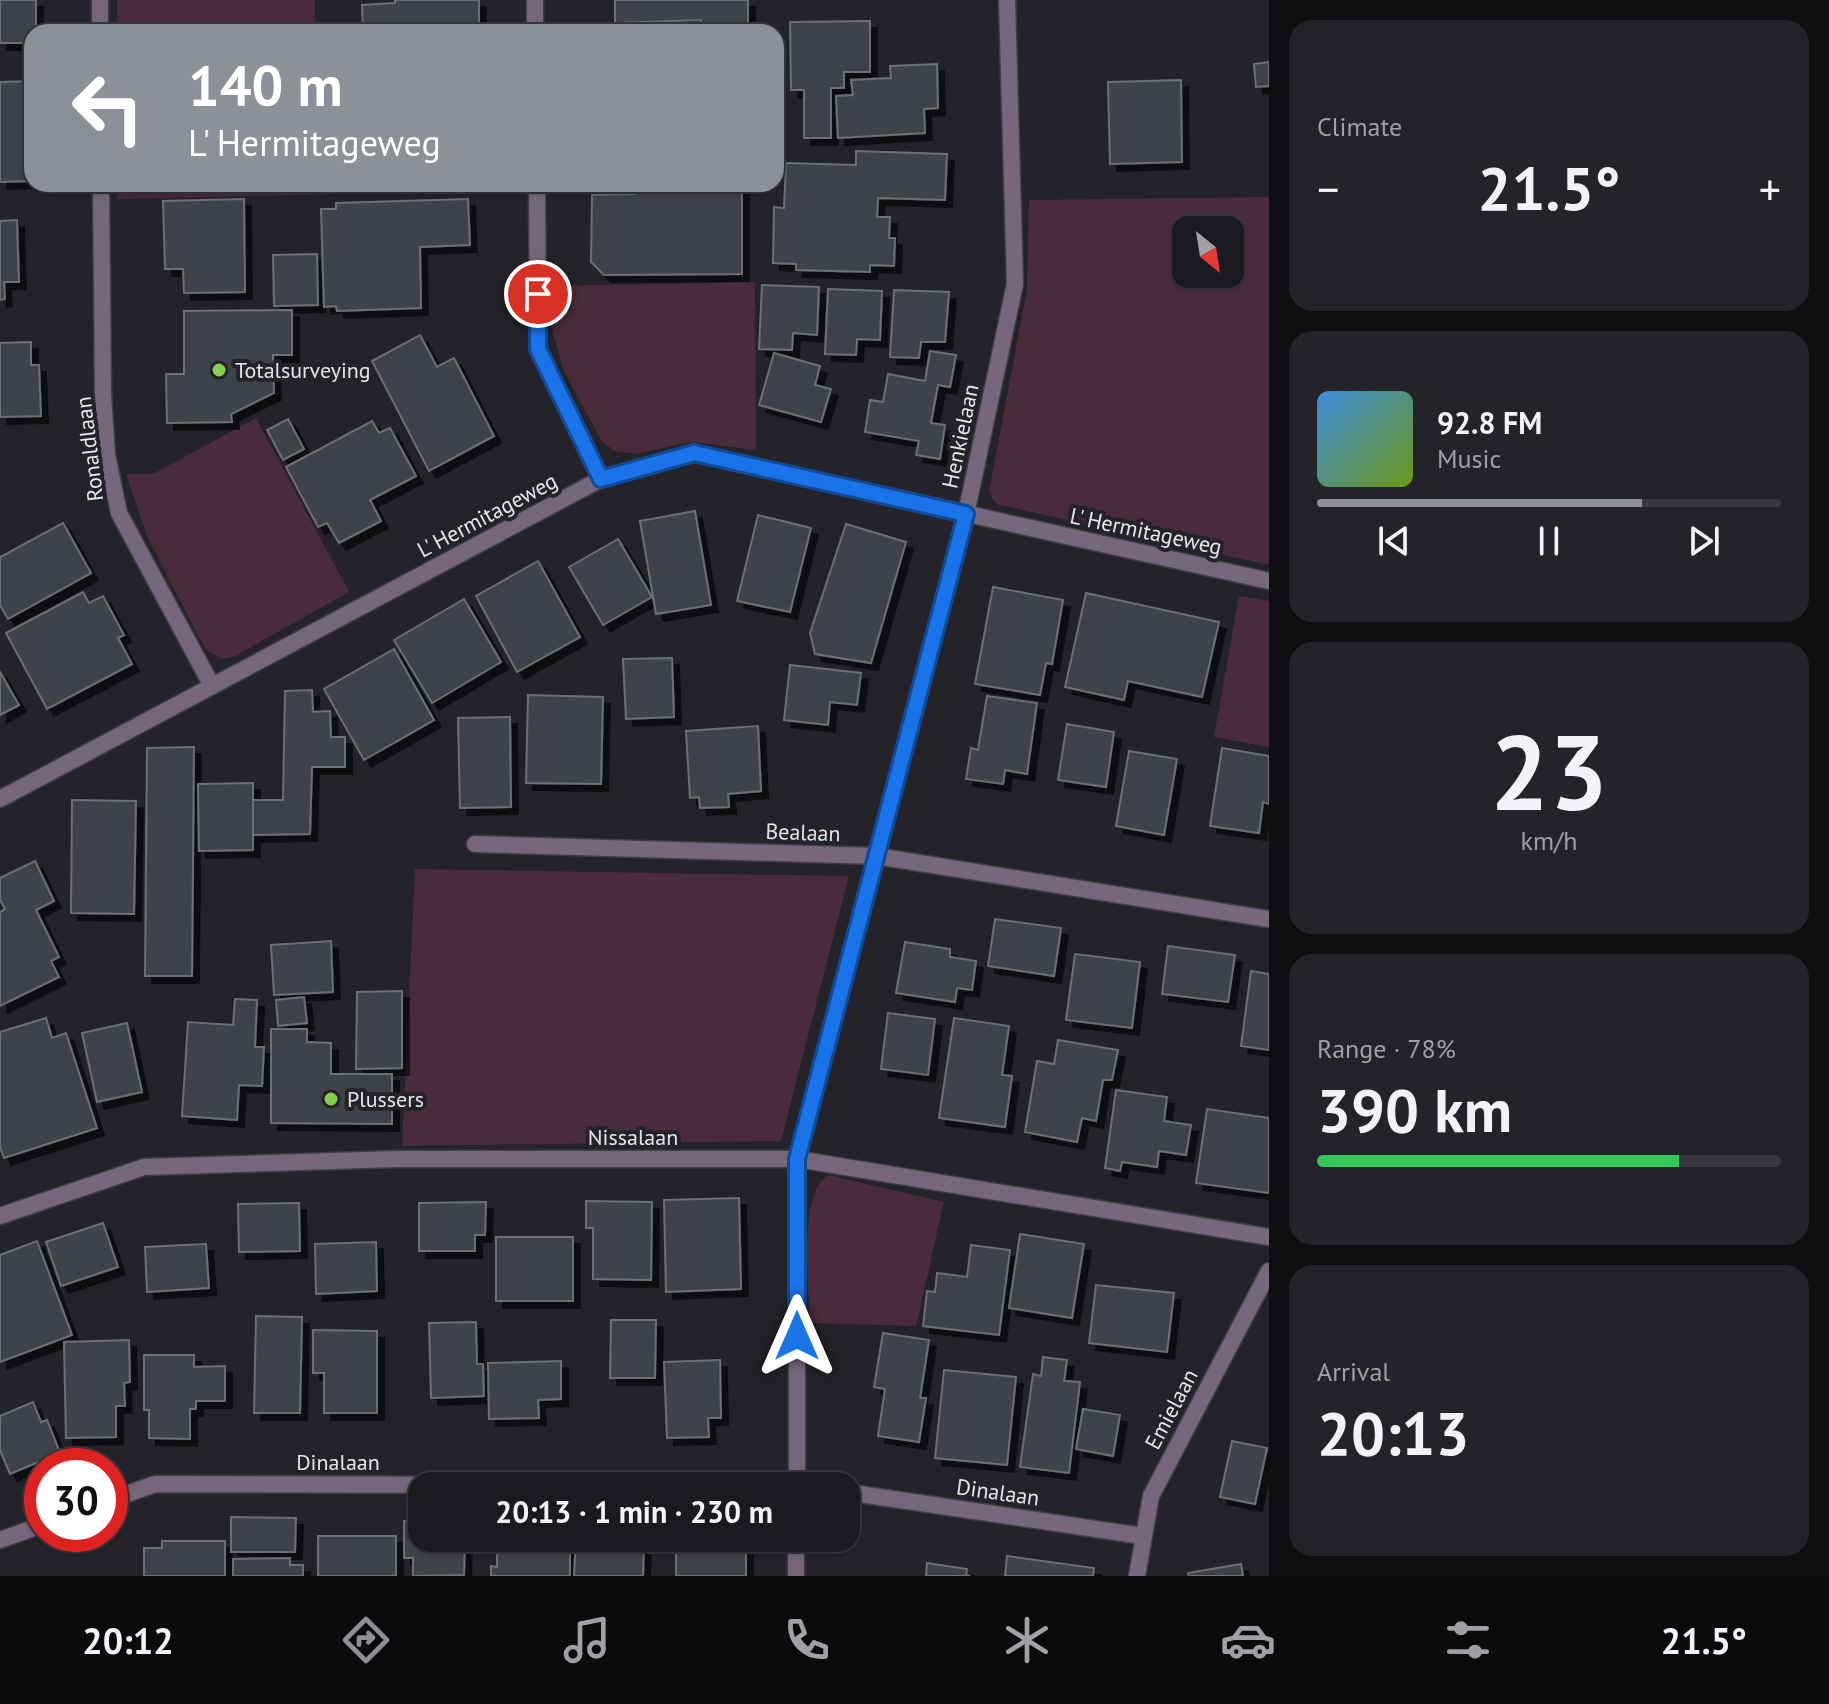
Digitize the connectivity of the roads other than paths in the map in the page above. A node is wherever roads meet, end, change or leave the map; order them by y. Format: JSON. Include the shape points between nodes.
{"nodes":[{"id":1,"x":100,"y":0,"type":"edge"},
{"id":2,"x":535,"y":0,"type":"edge"},
{"id":3,"x":1007,"y":0,"type":"edge"},
{"id":4,"x":100,"y":24,"type":"edge"},
{"id":5,"x":535,"y":24,"type":"edge"},
{"id":6,"x":101,"y":192,"type":"edge"},
{"id":7,"x":537,"y":192,"type":"edge"},
{"id":8,"x":601,"y":479,"type":"junction"},
{"id":9,"x":966,"y":514,"type":"junction"},
{"id":10,"x":1269,"y":581,"type":"edge"},
{"id":11,"x":212,"y":686,"type":"junction"},
{"id":12,"x":0,"y":799,"type":"edge"},
{"id":13,"x":475,"y":844,"type":"dead end"},
{"id":14,"x":876,"y":856,"type":"junction"},
{"id":15,"x":1269,"y":919,"type":"edge"},
{"id":16,"x":797,"y":1159,"type":"junction"},
{"id":17,"x":0,"y":1216,"type":"edge"},
{"id":18,"x":1269,"y":1237,"type":"edge"},
{"id":19,"x":1269,"y":1271,"type":"edge"},
{"id":20,"x":801,"y":1472,"type":"edge"},
{"id":21,"x":408,"y":1484,"type":"edge"},
{"id":22,"x":128,"y":1494,"type":"edge"},
{"id":23,"x":860,"y":1494,"type":"edge"},
{"id":24,"x":24,"y":1531,"type":"edge"},
{"id":25,"x":1143,"y":1536,"type":"junction"},
{"id":26,"x":0,"y":1540,"type":"edge"},
{"id":27,"x":796,"y":1552,"type":"edge"},
{"id":28,"x":796,"y":1576,"type":"edge"},
{"id":29,"x":1137,"y":1576,"type":"edge"}],
"edges":[{"from":1,"to":4,"type":"street"},
{"from":2,"to":5,"type":"street"},
{"from":3,"to":9,"type":"street","name":"Henkielaan","via":[[1015,284]]},
{"from":6,"to":11,"type":"street","name":"Ronaldlaan","via":[[103,394],[107,455],[119,513]]},
{"from":7,"to":8,"type":"street","via":[[538,349]]},
{"from":8,"to":9,"type":"street","name":"L' Hermitageweg","via":[[694,453]]},
{"from":8,"to":11,"type":"street","name":"L' Hermitageweg"},
{"from":9,"to":10,"type":"street","name":"L' Hermitageweg"},
{"from":9,"to":14,"type":"street","name":"Henkielaan"},
{"from":11,"to":12,"type":"street","name":"L' Hermitageweg"},
{"from":13,"to":14,"type":"street","name":"Bealaan"},
{"from":14,"to":15,"type":"street","name":"Bealaan"},
{"from":14,"to":16,"type":"street","name":"Henkielaan"},
{"from":16,"to":17,"type":"street","name":"Nissalaan","via":[[396,1159],[144,1167]]},
{"from":16,"to":18,"type":"street","name":"Nissalaan"},
{"from":16,"to":20,"type":"street","name":"Henkielaan"},
{"from":19,"to":25,"type":"street","name":"Emielaan","via":[[1151,1496]]},
{"from":21,"to":22,"type":"street","name":"Dinalaan","via":[[155,1484]]},
{"from":23,"to":25,"type":"street","name":"Dinalaan"},
{"from":24,"to":26,"type":"street"},
{"from":25,"to":29,"type":"street","name":"Emielaan"},
{"from":27,"to":28,"type":"street"}]}
